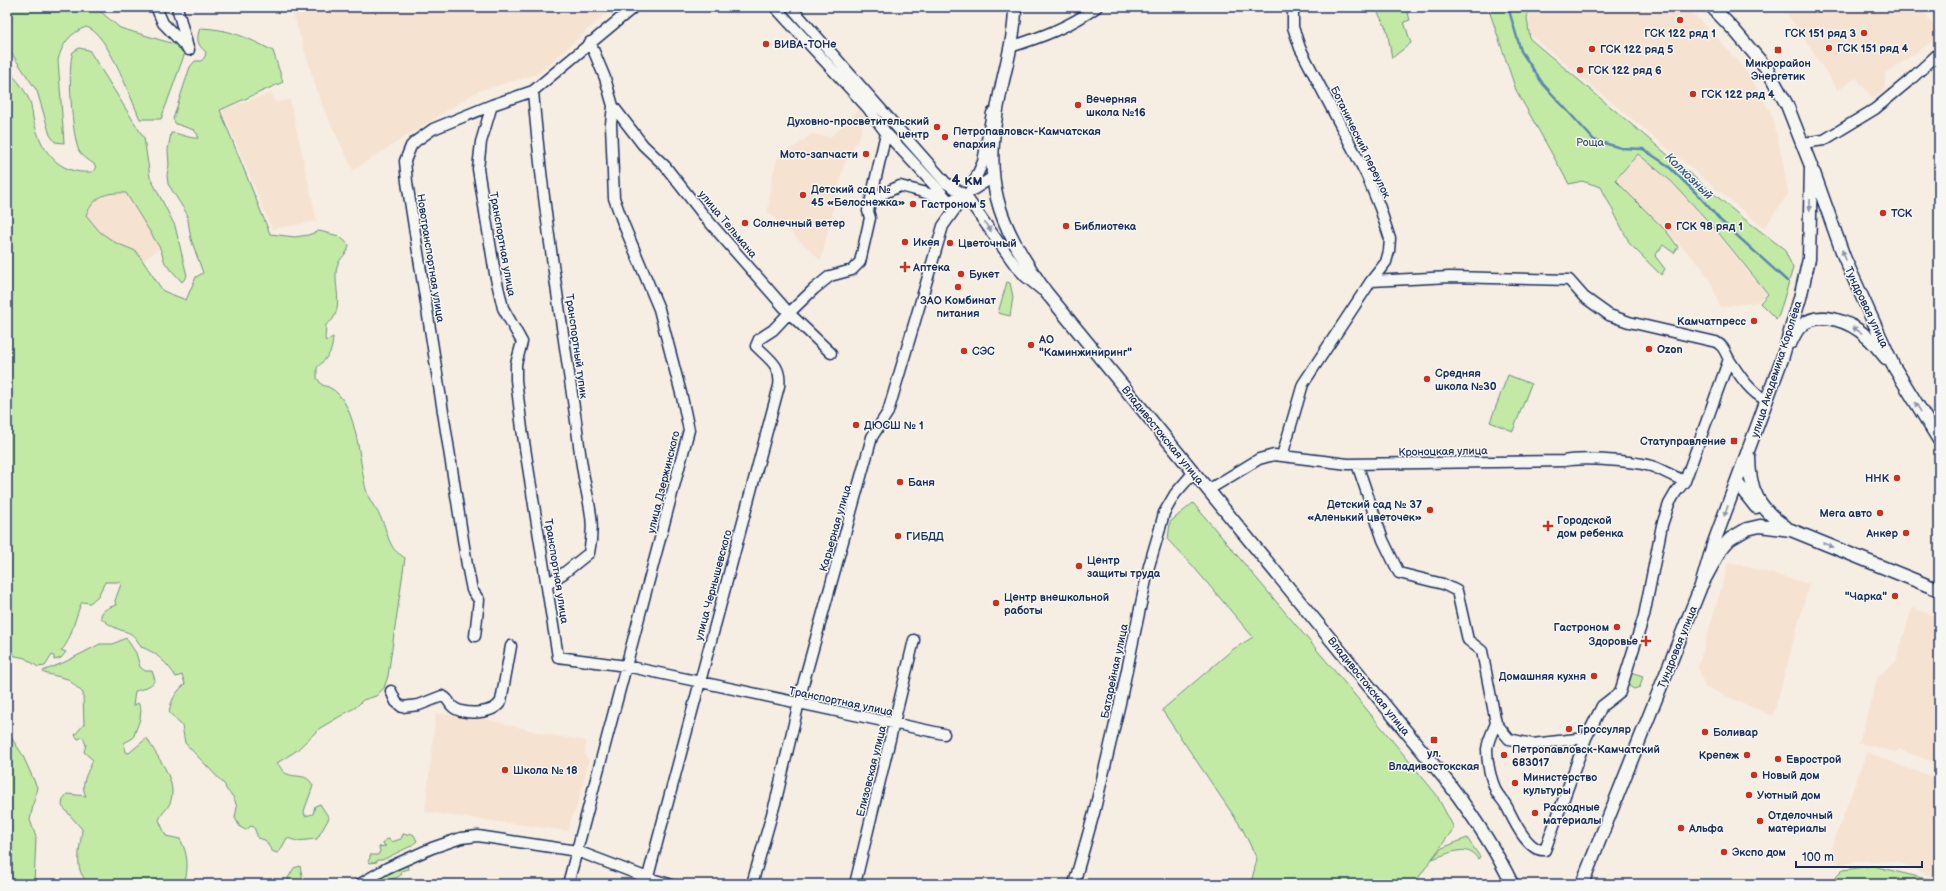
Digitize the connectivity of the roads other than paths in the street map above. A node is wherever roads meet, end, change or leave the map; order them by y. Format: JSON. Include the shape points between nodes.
{"nodes":[{"id":1,"x":156,"y":7,"type":"edge"},
{"id":2,"x":178,"y":7,"type":"edge"},
{"id":3,"x":634,"y":7,"type":"edge"},
{"id":4,"x":775,"y":7,"type":"edge"},
{"id":5,"x":791,"y":7,"type":"edge"},
{"id":6,"x":1015,"y":7,"type":"edge"},
{"id":7,"x":1097,"y":7,"type":"edge"},
{"id":8,"x":1293,"y":7,"type":"edge"},
{"id":9,"x":1712,"y":7,"type":"edge"},
{"id":10,"x":590,"y":42,"type":"junction"},
{"id":11,"x":1010,"y":47,"type":"junction"},
{"id":12,"x":1939,"y":53,"type":"edge"},
{"id":13,"x":533,"y":91,"type":"junction"},
{"id":14,"x":1000,"y":94,"type":"junction"},
{"id":15,"x":492,"y":105,"type":"junction"},
{"id":16,"x":613,"y":106,"type":"junction"},
{"id":17,"x":886,"y":133,"type":"junction"},
{"id":18,"x":1803,"y":143,"type":"junction"},
{"id":19,"x":1811,"y":166,"type":"junction"},
{"id":20,"x":993,"y":176,"type":"junction"},
{"id":21,"x":967,"y":193,"type":"junction"},
{"id":22,"x":871,"y":199,"type":"junction"},
{"id":23,"x":949,"y":201,"type":"junction"},
{"id":24,"x":1371,"y":281,"type":"junction"},
{"id":25,"x":1046,"y":292,"type":"junction"},
{"id":26,"x":788,"y":313,"type":"junction"},
{"id":27,"x":831,"y":353,"type":"dead end"},
{"id":28,"x":1782,"y":358,"type":"junction"},
{"id":29,"x":1729,"y":359,"type":"junction"},
{"id":30,"x":1894,"y":367,"type":"junction"},
{"id":31,"x":1766,"y":400,"type":"junction"},
{"id":32,"x":1939,"y":440,"type":"edge"},
{"id":33,"x":1750,"y":448,"type":"junction"},
{"id":34,"x":1282,"y":456,"type":"junction"},
{"id":35,"x":1358,"y":464,"type":"junction"},
{"id":36,"x":1194,"y":472,"type":"junction"},
{"id":37,"x":1685,"y":481,"type":"junction"},
{"id":38,"x":1737,"y":483,"type":"junction"},
{"id":39,"x":1208,"y":490,"type":"junction"},
{"id":40,"x":1776,"y":520,"type":"junction"},
{"id":41,"x":1792,"y":530,"type":"junction"},
{"id":42,"x":1897,"y":573,"type":"junction"},
{"id":43,"x":547,"y":584,"type":"junction"},
{"id":44,"x":1701,"y":586,"type":"junction"},
{"id":45,"x":1939,"y":586,"type":"edge"},
{"id":46,"x":1939,"y":590,"type":"edge"},
{"id":47,"x":475,"y":636,"type":"dead end"},
{"id":48,"x":914,"y":640,"type":"dead end"},
{"id":49,"x":511,"y":646,"type":"dead end"},
{"id":50,"x":626,"y":666,"type":"junction"},
{"id":51,"x":699,"y":682,"type":"junction"},
{"id":52,"x":391,"y":691,"type":"dead end"},
{"id":53,"x":799,"y":704,"type":"junction"},
{"id":54,"x":1496,"y":722,"type":"junction"},
{"id":55,"x":895,"y":724,"type":"junction"},
{"id":56,"x":944,"y":734,"type":"dead end"},
{"id":57,"x":1586,"y":738,"type":"junction"},
{"id":58,"x":577,"y":851,"type":"junction"},
{"id":59,"x":647,"y":881,"type":"edge"},
{"id":60,"x":360,"y":884,"type":"edge"},
{"id":61,"x":568,"y":884,"type":"edge"},
{"id":62,"x":669,"y":884,"type":"edge"},
{"id":63,"x":752,"y":884,"type":"edge"},
{"id":64,"x":855,"y":884,"type":"edge"},
{"id":65,"x":1074,"y":884,"type":"edge"},
{"id":66,"x":1512,"y":884,"type":"edge"},
{"id":67,"x":1582,"y":884,"type":"edge"}],
"edges":[{"from":1,"to":2,"type":"street","via":[[163,23],[189,50]]},
{"from":3,"to":10,"type":"street","name":"Новотранспортная улица"},
{"from":4,"to":17,"type":"street","via":[[867,107]]},
{"from":5,"to":21,"type":"street","name":"Владивостокская улица","via":[[946,183]]},
{"from":6,"to":11,"type":"main road"},
{"from":7,"to":11,"type":"street","via":[[1051,34]]},
{"from":8,"to":24,"type":"street","name":"Ботанический переулок","via":[[1293,27],[1300,48],[1367,176],[1390,239],[1386,262]]},
{"from":9,"to":18,"type":"main road","name":"улица Академика Королёва","via":[[1766,69],[1787,105]]},
{"from":10,"to":13,"type":"street","name":"Новотранспортная улица"},
{"from":10,"to":16,"type":"street","name":"улица Дзержинского"},
{"from":11,"to":14,"type":"main road"},
{"from":12,"to":18,"type":"street","via":[[1875,108],[1824,140]]},
{"from":13,"to":15,"type":"street","name":"Новотранспортная улица"},
{"from":13,"to":43,"type":"street","name":"Транспортный тупик","via":[[557,305],[567,356],[583,474],[593,522],[589,553]]},
{"from":14,"to":20,"type":"main road","via":[[993,135]]},
{"from":14,"to":21,"type":"street","name":"Карьерная улица","via":[[990,118],[983,162]]},
{"from":15,"to":43,"type":"street","name":"Транспортная улица","via":[[481,142],[478,169],[503,308],[522,342],[516,364],[516,380]]},
{"from":15,"to":47,"type":"street","name":"Новотранспортная улица","via":[[422,136],[411,146],[404,168],[470,582],[479,600]]},
{"from":16,"to":26,"type":"street","name":"улица Тельмана","via":[[643,145],[665,166],[705,217]]},
{"from":16,"to":50,"type":"street","name":"улица Дзержинского","via":[[611,124],[614,198],[658,309],[689,430]]},
{"from":17,"to":22,"type":"street"},
{"from":17,"to":23,"type":"street"},
{"from":18,"to":19,"type":"main road","name":"улица Академика Королёва"},
{"from":19,"to":28,"type":"main road","name":"улица Академика Королёва","one_way":true,"via":[[1809,259]]},
{"from":30,"to":19,"type":"main road","name":"Тундровая улица","one_way":true,"via":[[1844,257]]},
{"from":20,"to":21,"type":"street","name":"Карьерная улица"},
{"from":20,"to":25,"type":"main road","via":[[998,206],[1007,231],[1017,251]]},
{"from":21,"to":23,"type":"street"},
{"from":21,"to":25,"type":"street","name":"Владивостокская улица","one_way":true,"via":[[1015,265],[1026,278]]},
{"from":21,"to":53,"type":"street","name":"Карьерная улица","via":[[943,226],[888,412],[872,437]]},
{"from":22,"to":23,"type":"street","via":[[900,186]]},
{"from":22,"to":26,"type":"street","via":[[868,211],[870,218],[860,262],[852,270],[830,276]]},
{"from":24,"to":29,"type":"street","via":[[1450,277],[1569,280],[1584,296],[1609,315],[1716,342],[1724,348]]},
{"from":24,"to":34,"type":"street","name":"Ботанический переулок","via":[[1303,384]]},
{"from":25,"to":36,"type":"main road","name":"Владивостокская улица"},
{"from":26,"to":27,"type":"street","name":"улица Тельмана"},
{"from":26,"to":51,"type":"street","name":"улица Чернышевского","via":[[773,330],[759,339],[756,346],[778,368],[781,376]]},
{"from":30,"to":28,"type":"main road","one_way":true,"via":[[1866,336],[1846,323],[1829,318],[1802,325]]},
{"from":28,"to":31,"type":"main road","name":"улица Академика Королёва"},
{"from":29,"to":31,"type":"street","via":[[1748,386]]},
{"from":29,"to":37,"type":"street"},
{"from":32,"to":30,"type":"main road","name":"Тундровая улица","one_way":true},
{"from":31,"to":33,"type":"main road","name":"улица Академика Королёва"},
{"from":33,"to":38,"type":"main road","name":"улица Академика Королёва"},
{"from":33,"to":40,"type":"main road","name":"Тундровая улица","via":[[1749,472],[1755,495]]},
{"from":34,"to":35,"type":"street","name":"Кроноцкая улица"},
{"from":34,"to":39,"type":"street","name":"Кроноцкая улица","via":[[1274,455],[1259,459]]},
{"from":35,"to":37,"type":"street","name":"Кроноцкая улица","via":[[1574,459],[1653,467]]},
{"from":35,"to":54,"type":"street","via":[[1383,540],[1399,573],[1443,584],[1458,591],[1468,640],[1482,651]]},
{"from":36,"to":39,"type":"main road","name":"Владивостокская улица"},
{"from":36,"to":65,"type":"street","name":"Батарейная улица","via":[[1175,494],[1162,519],[1149,566],[1094,813]]},
{"from":37,"to":57,"type":"street","via":[[1669,504],[1662,525],[1644,616],[1620,692],[1602,706]]},
{"from":38,"to":40,"type":"main road","via":[[1757,508]]},
{"from":38,"to":44,"type":"main road","name":"улица Академика Королёва","one_way":true,"via":[[1713,545]]},
{"from":39,"to":66,"type":"main road","name":"Владивостокская улица","via":[[1450,785],[1481,828]]},
{"from":40,"to":41,"type":"main road","name":"Тундровая улица"},
{"from":41,"to":42,"type":"main road","name":"Тундровая улица","one_way":true},
{"from":41,"to":44,"type":"main road","name":"Тундровая улица","via":[[1760,526],[1747,528],[1738,533],[1721,549]]},
{"from":42,"to":45,"type":"main road"},
{"from":42,"to":46,"type":"main road","name":"Тундровая улица"},
{"from":43,"to":50,"type":"street","name":"Транспортная улица","via":[[558,658]]},
{"from":44,"to":67,"type":"main road","name":"Тундровая улица"},
{"from":48,"to":55,"type":"street","name":"Елизовская улица"},
{"from":49,"to":52,"type":"street","via":[[502,696],[498,706],[491,711],[459,710],[453,708],[447,698],[442,696],[419,705],[402,706],[396,702]]},
{"from":50,"to":51,"type":"street","name":"Транспортная улица"},
{"from":50,"to":58,"type":"street","name":"улица Дзержинского"},
{"from":51,"to":53,"type":"street","name":"Транспортная улица"},
{"from":51,"to":59,"type":"street","name":"улица Чернышевского"},
{"from":53,"to":55,"type":"street","name":"Транспортная улица"},
{"from":53,"to":63,"type":"street","name":"Карьерная улица"},
{"from":54,"to":57,"type":"street","via":[[1509,739],[1521,743]]},
{"from":54,"to":57,"type":"street","via":[[1487,749],[1495,786],[1517,828],[1532,845],[1542,850],[1547,848]]},
{"from":55,"to":56,"type":"street","name":"Транспортная улица"},
{"from":55,"to":64,"type":"street","name":"Елизовская улица"},
{"from":58,"to":59,"type":"street"},
{"from":58,"to":60,"type":"street","via":[[491,836],[469,836],[401,861]]},
{"from":58,"to":61,"type":"street","name":"улица Дзержинского"},
{"from":59,"to":62,"type":"street"}]}
